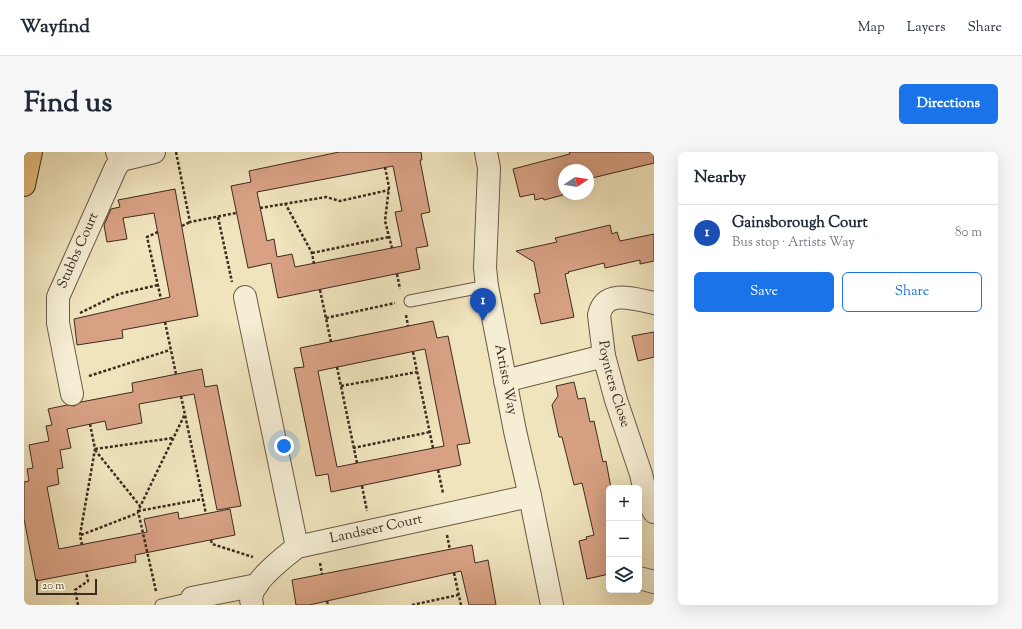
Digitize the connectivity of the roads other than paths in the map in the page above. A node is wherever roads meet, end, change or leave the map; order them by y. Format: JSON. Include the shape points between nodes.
{"nodes":[{"id":1,"x":31,"y":152,"type":"edge"},
{"id":2,"x":154,"y":152,"type":"edge"},
{"id":3,"x":486,"y":152,"type":"edge"},
{"id":4,"x":119,"y":156,"type":"edge"},
{"id":5,"x":24,"y":185,"type":"edge"},
{"id":6,"x":487,"y":286,"type":"junction"},
{"id":7,"x":245,"y":297,"type":"road end"},
{"id":8,"x":410,"y":302,"type":"dead end"},
{"id":9,"x":654,"y":303,"type":"edge"},
{"id":10,"x":604,"y":356,"type":"junction"},
{"id":11,"x":505,"y":381,"type":"junction"},
{"id":12,"x":72,"y":394,"type":"dead end"},
{"id":13,"x":530,"y":496,"type":"junction"},
{"id":14,"x":654,"y":512,"type":"edge"},
{"id":15,"x":297,"y":546,"type":"junction"},
{"id":16,"x":642,"y":579,"type":"edge"},
{"id":17,"x":654,"y":582,"type":"edge"},
{"id":18,"x":254,"y":595,"type":"edge"},
{"id":19,"x":192,"y":598,"type":"joint"},
{"id":20,"x":159,"y":601,"type":"edge"},
{"id":21,"x":552,"y":605,"type":"edge"}],
"edges":[{"from":1,"to":5,"type":"main road"},
{"from":2,"to":4,"type":"street","name":"Stubbs Court"},
{"from":3,"to":6,"type":"street","name":"Artists Way","via":[[489,168],[485,268]]},
{"from":4,"to":12,"type":"street","name":"Stubbs Court","via":[[116,168],[58,297],[58,323]]},
{"from":6,"to":8,"type":"lane"},
{"from":6,"to":11,"type":"street","name":"Artists Way"},
{"from":7,"to":15,"type":"street"},
{"from":9,"to":10,"type":"street","name":"Poynters Close","via":[[626,297],[611,299],[604,303],[599,316]]},
{"from":10,"to":11,"type":"street"},
{"from":10,"to":14,"type":"street","name":"Poynters Close","via":[[646,496]]},
{"from":11,"to":13,"type":"street","name":"Artists Way"},
{"from":13,"to":15,"type":"street","name":"Landseer Court"},
{"from":13,"to":21,"type":"street","name":"Artists Way"},
{"from":15,"to":18,"type":"street","name":"Landseer Court","via":[[277,564]]},
{"from":16,"to":17,"type":"street"},
{"from":18,"to":19,"type":"street"},
{"from":19,"to":20,"type":"lane"}]}
